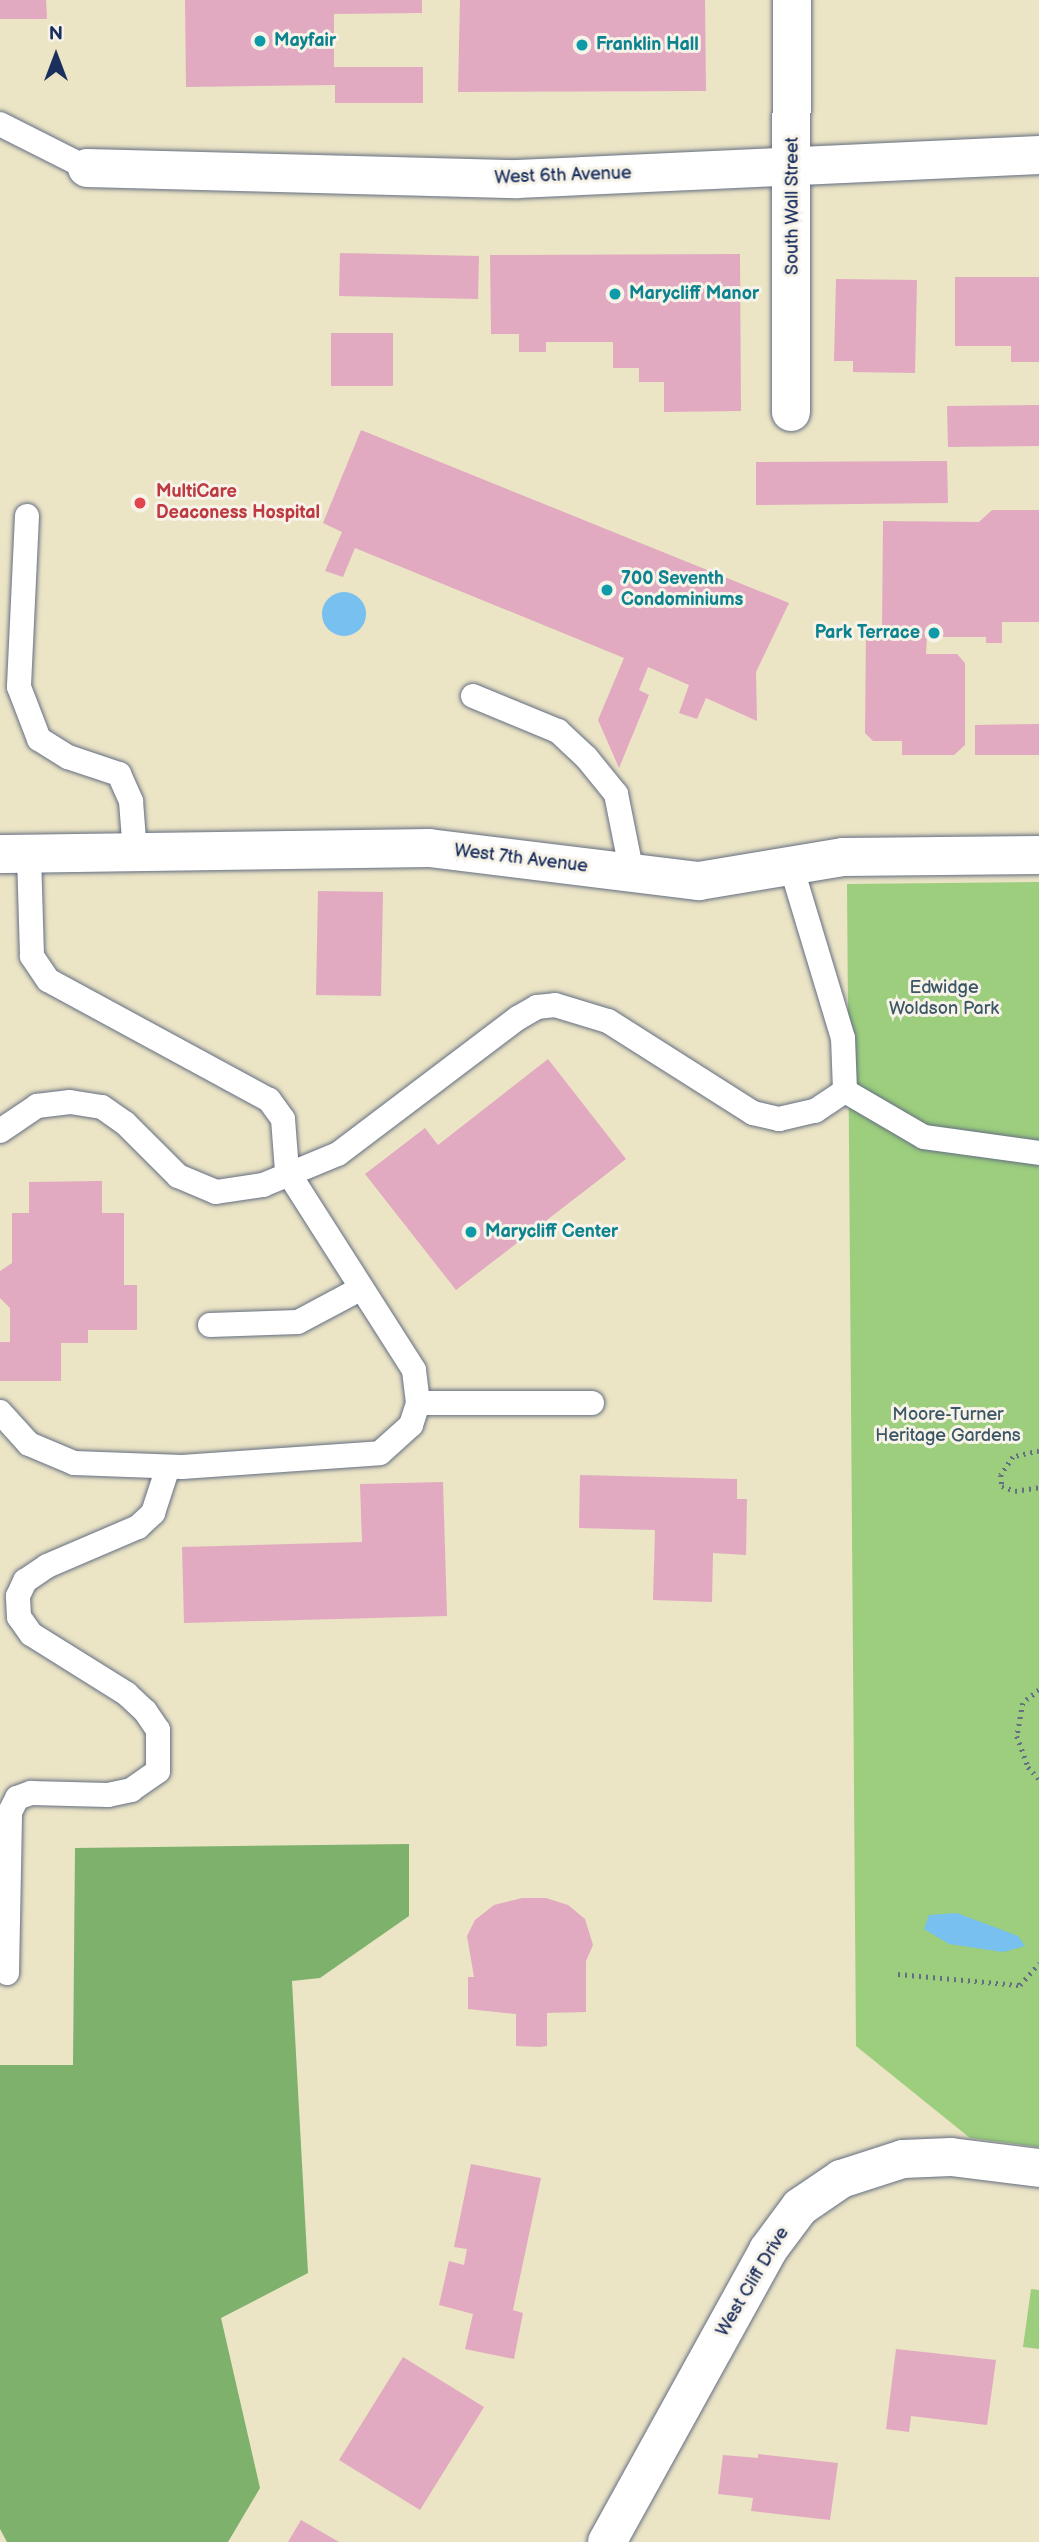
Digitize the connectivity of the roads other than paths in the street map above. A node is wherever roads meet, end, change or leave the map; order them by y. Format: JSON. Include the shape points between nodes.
{"nodes":[{"id":1,"x":792,"y":0,"type":"edge"},
{"id":2,"x":0,"y":124,"type":"edge"},
{"id":3,"x":1039,"y":155,"type":"edge"},
{"id":4,"x":794,"y":167,"type":"junction"},
{"id":5,"x":87,"y":168,"type":"joint"},
{"id":6,"x":791,"y":412,"type":"dead end"},
{"id":7,"x":27,"y":516,"type":"dead end"},
{"id":8,"x":473,"y":696,"type":"dead end"},
{"id":9,"x":135,"y":853,"type":"junction"},
{"id":10,"x":15,"y":854,"type":"edge"},
{"id":11,"x":1039,"y":855,"type":"edge"},
{"id":12,"x":791,"y":866,"type":"junction"},
{"id":13,"x":632,"y":873,"type":"junction"},
{"id":14,"x":845,"y":1091,"type":"junction"},
{"id":15,"x":1,"y":1127,"type":"edge"},
{"id":16,"x":1039,"y":1153,"type":"edge"},
{"id":17,"x":287,"y":1171,"type":"junction"},
{"id":18,"x":362,"y":1288,"type":"junction"},
{"id":19,"x":210,"y":1325,"type":"dead end"},
{"id":20,"x":418,"y":1403,"type":"junction"},
{"id":21,"x":593,"y":1403,"type":"dead end"},
{"id":22,"x":0,"y":1412,"type":"edge"},
{"id":23,"x":169,"y":1467,"type":"junction"},
{"id":24,"x":7,"y":1973,"type":"dead end"},
{"id":25,"x":1039,"y":2168,"type":"edge"},
{"id":26,"x":607,"y":2542,"type":"edge"}],
"edges":[{"from":1,"to":4,"type":"street","name":"South Wall Street"},
{"from":2,"to":5,"type":"lane"},
{"from":3,"to":4,"type":"street","name":"West 6th Avenue"},
{"from":4,"to":5,"type":"street","name":"West 6th Avenue","via":[[517,178]]},
{"from":4,"to":6,"type":"street","name":"South Wall Street"},
{"from":7,"to":9,"type":"lane","via":[[19,687],[39,740],[68,757],[119,774],[131,801]]},
{"from":8,"to":13,"type":"lane","via":[[558,731],[586,757],[616,794]]},
{"from":9,"to":10,"type":"street","name":"West 7th Avenue"},
{"from":9,"to":13,"type":"street","name":"West 7th Avenue","via":[[429,848]]},
{"from":10,"to":17,"type":"lane","via":[[32,956],[48,980],[269,1100],[283,1119]]},
{"from":11,"to":12,"type":"street","name":"West 7th Avenue","via":[[843,857]]},
{"from":12,"to":13,"type":"street","name":"West 7th Avenue","via":[[699,881]]},
{"from":12,"to":14,"type":"lane","via":[[843,1038]]},
{"from":14,"to":16,"type":"lane","via":[[924,1136]]},
{"from":14,"to":17,"type":"lane","via":[[815,1111],[779,1119],[766,1116],[608,1021],[577,1008],[537,1007],[338,1154]]},
{"from":15,"to":17,"type":"lane","via":[[37,1106],[70,1101],[102,1107],[125,1123],[178,1176],[216,1192],[262,1185]]},
{"from":17,"to":18,"type":"lane"},
{"from":18,"to":19,"type":"lane","via":[[298,1322]]},
{"from":18,"to":20,"type":"lane","via":[[414,1370]]},
{"from":20,"to":21,"type":"lane"},
{"from":20,"to":23,"type":"lane","via":[[411,1425],[380,1453]]},
{"from":22,"to":23,"type":"lane","via":[[29,1444],[74,1463]]},
{"from":23,"to":24,"type":"lane","via":[[153,1513],[138,1527],[47,1566],[25,1581],[18,1596],[19,1617],[31,1634],[127,1694],[145,1711],[158,1730],[158,1772],[131,1790],[108,1795],[31,1793],[17,1798],[10,1812]]},
{"from":25,"to":26,"type":"street","name":"West Cliff Drive","via":[[951,2157],[903,2159],[841,2179],[800,2207],[768,2250]]}]}
